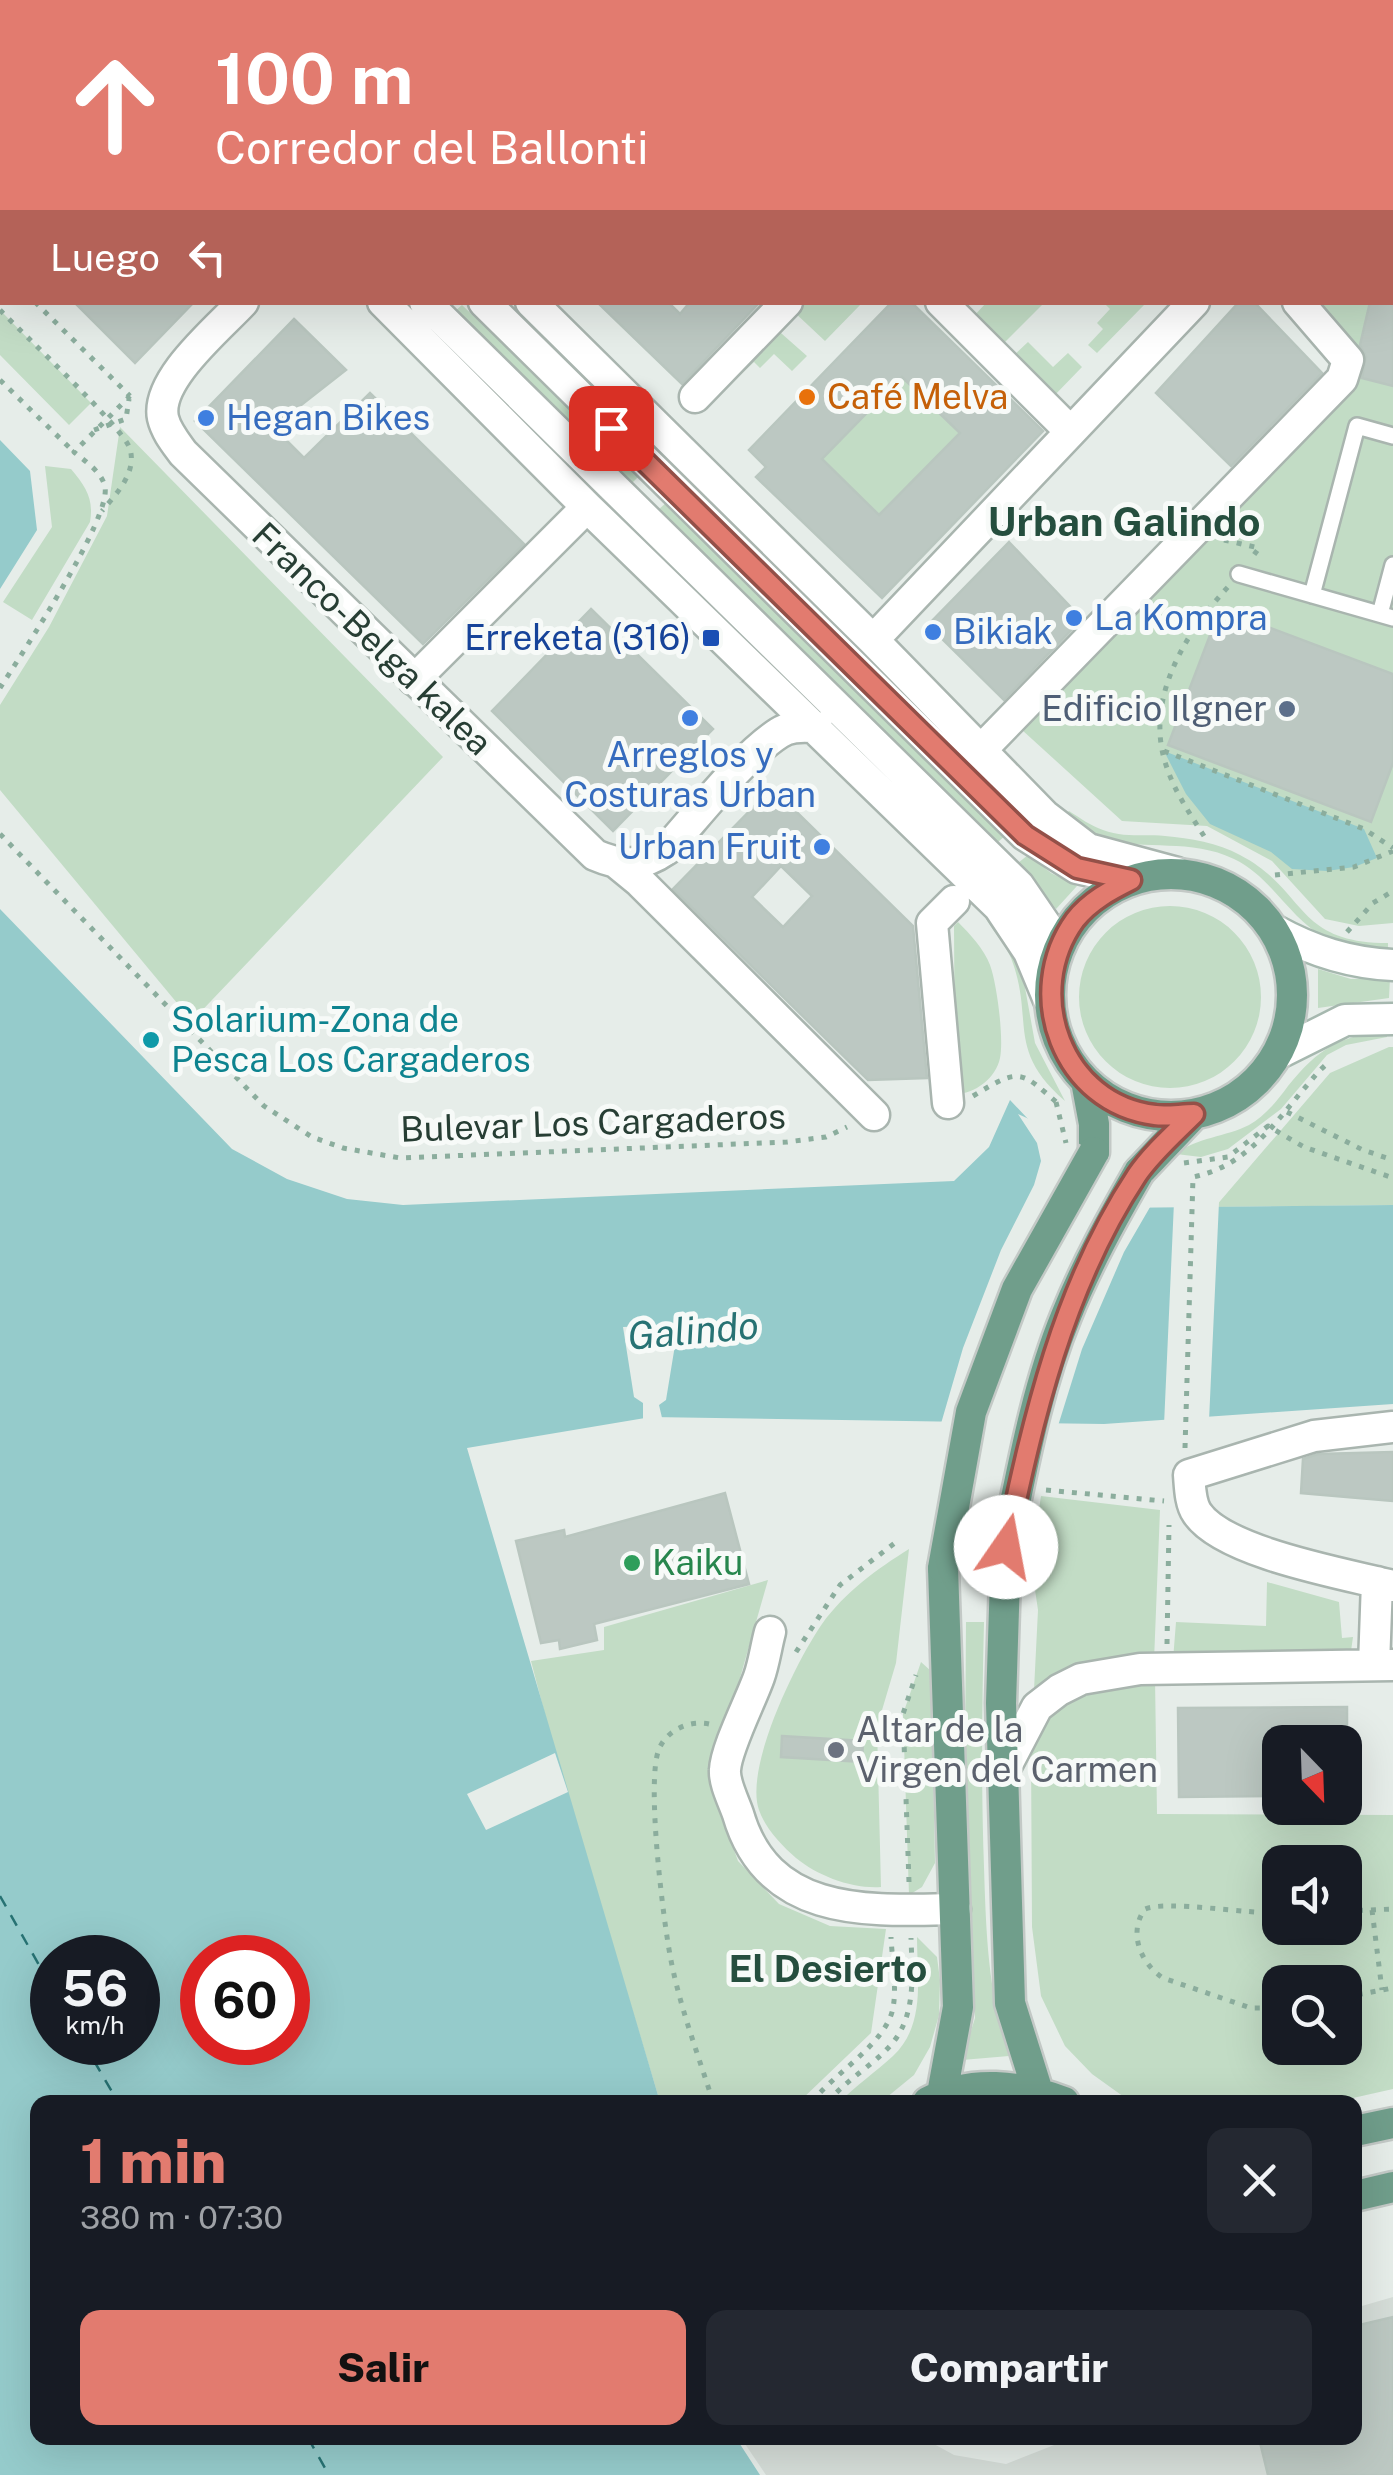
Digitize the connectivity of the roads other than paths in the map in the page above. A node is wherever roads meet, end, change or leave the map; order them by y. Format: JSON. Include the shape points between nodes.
{"nodes":[{"id":1,"x":240,"y":305,"type":"edge"},
{"id":2,"x":386,"y":305,"type":"edge"},
{"id":3,"x":428,"y":305,"type":"edge"},
{"id":4,"x":487,"y":305,"type":"edge"},
{"id":5,"x":534,"y":305,"type":"edge"},
{"id":6,"x":784,"y":305,"type":"edge"},
{"id":7,"x":944,"y":305,"type":"edge"},
{"id":8,"x":1191,"y":305,"type":"edge"},
{"id":9,"x":1300,"y":305,"type":"edge"},
{"id":10,"x":695,"y":397,"type":"dead end"},
{"id":11,"x":1069,"y":430,"type":"junction"},
{"id":12,"x":1393,"y":436,"type":"edge"},
{"id":13,"x":587,"y":507,"type":"junction"},
{"id":14,"x":1393,"y":565,"type":"edge"},
{"id":15,"x":1240,"y":574,"type":"road end"},
{"id":16,"x":1312,"y":596,"type":"junction"},
{"id":17,"x":1386,"y":616,"type":"edge"},
{"id":18,"x":872,"y":640,"type":"junction"},
{"id":19,"x":414,"y":680,"type":"junction"},
{"id":20,"x":818,"y":727,"type":"junction"},
{"id":21,"x":981,"y":750,"type":"junction"},
{"id":22,"x":618,"y":864,"type":"junction"},
{"id":23,"x":1178,"y":874,"type":"junction"},
{"id":24,"x":1131,"y":880,"type":"junction"},
{"id":25,"x":954,"y":901,"type":"dead end"},
{"id":26,"x":1274,"y":930,"type":"junction"},
{"id":27,"x":1060,"y":946,"type":"junction"},
{"id":28,"x":1393,"y":965,"type":"edge"},
{"id":29,"x":1050,"y":1000,"type":"junction"},
{"id":30,"x":1393,"y":1019,"type":"edge"},
{"id":31,"x":1277,"y":1054,"type":"junction"},
{"id":32,"x":1086,"y":1081,"type":"junction"},
{"id":33,"x":948,"y":1103,"type":"dead end"},
{"id":34,"x":874,"y":1114,"type":"road end"},
{"id":35,"x":1194,"y":1114,"type":"junction"},
{"id":36,"x":1393,"y":1427,"type":"edge"},
{"id":37,"x":1385,"y":1584,"type":"edge"},
{"id":38,"x":770,"y":1632,"type":"dead end"},
{"id":39,"x":1384,"y":1665,"type":"edge"},
{"id":40,"x":1003,"y":1772,"type":"junction"},
{"id":41,"x":955,"y":1908,"type":"junction"},
{"id":42,"x":936,"y":2095,"type":"edge"},
{"id":43,"x":949,"y":2095,"type":"edge"},
{"id":44,"x":1040,"y":2095,"type":"edge"},
{"id":45,"x":1050,"y":2095,"type":"edge"},
{"id":46,"x":1393,"y":2123,"type":"edge"},
{"id":47,"x":1362,"y":2130,"type":"edge"},
{"id":48,"x":1393,"y":2187,"type":"edge"},
{"id":49,"x":1362,"y":2194,"type":"edge"}],
"edges":[{"from":1,"to":19,"type":"street","name":"Franco-Belga kalea","via":[[175,375],[162,416],[183,453]]},
{"from":2,"to":13,"type":"street"},
{"from":3,"to":27,"type":"street","via":[[1019,886]]},
{"from":4,"to":24,"type":"street","via":[[1025,835],[1077,868]]},
{"from":5,"to":18,"type":"street"},
{"from":6,"to":10,"type":"street"},
{"from":7,"to":11,"type":"street"},
{"from":8,"to":11,"type":"street"},
{"from":9,"to":21,"type":"street","via":[[1345,370]]},
{"from":11,"to":18,"type":"street"},
{"from":12,"to":16,"type":"lane","via":[[1358,426]]},
{"from":13,"to":19,"type":"street"},
{"from":13,"to":20,"type":"street"},
{"from":14,"to":17,"type":"lane"},
{"from":15,"to":16,"type":"lane"},
{"from":16,"to":17,"type":"lane"},
{"from":18,"to":21,"type":"street"},
{"from":19,"to":22,"type":"street","name":"Franco-Belga kalea","via":[[596,855]]},
{"from":20,"to":22,"type":"street","via":[[780,732],[667,849],[636,864]]},
{"from":20,"to":29,"type":"street","via":[[1000,907]]},
{"from":21,"to":23,"type":"street","via":[[1088,850]]},
{"from":22,"to":34,"type":"street","name":"Franco-Belga kalea"},
{"from":23,"to":24,"type":"main road"},
{"from":23,"to":26,"type":"main road","via":[[1216,882],[1248,901]]},
{"from":24,"to":27,"type":"main road","via":[[1077,918]]},
{"from":25,"to":33,"type":"street","via":[[932,923]]},
{"from":26,"to":28,"type":"street","via":[[1306,948],[1361,964]]},
{"from":26,"to":31,"type":"main road","via":[[1292,991]]},
{"from":27,"to":29,"type":"main road"},
{"from":29,"to":32,"type":"main road","via":[[1060,1044]]},
{"from":30,"to":31,"type":"street","via":[[1345,1020]]},
{"from":31,"to":35,"type":"main road","via":[[1256,1082]]},
{"from":32,"to":35,"type":"main road","via":[[1118,1104],[1155,1115]]},
{"from":32,"to":41,"type":"main road","bridge":true,"via":[[1094,1152],[1017,1290],[971,1412],[943,1568]]},
{"from":35,"to":40,"type":"main road","bridge":true,"via":[[1138,1172],[1102,1237],[1064,1320],[1029,1437],[1006,1547]]},
{"from":36,"to":37,"type":"street","via":[[1314,1436],[1184,1481],[1197,1513],[1227,1538]]},
{"from":37,"to":39,"type":"street"},
{"from":38,"to":41,"type":"street","via":[[725,1771],[756,1854],[786,1884],[827,1904]]},
{"from":39,"to":40,"type":"street","via":[[1154,1664],[1081,1679],[1037,1707]]},
{"from":40,"to":45,"type":"main road","via":[[1010,2003]]},
{"from":41,"to":42,"type":"main road","via":[[958,2007]]},
{"from":43,"to":44,"type":"main road","via":[[990,2086]]},
{"from":46,"to":47,"type":"main road"},
{"from":48,"to":49,"type":"main road"}]}
